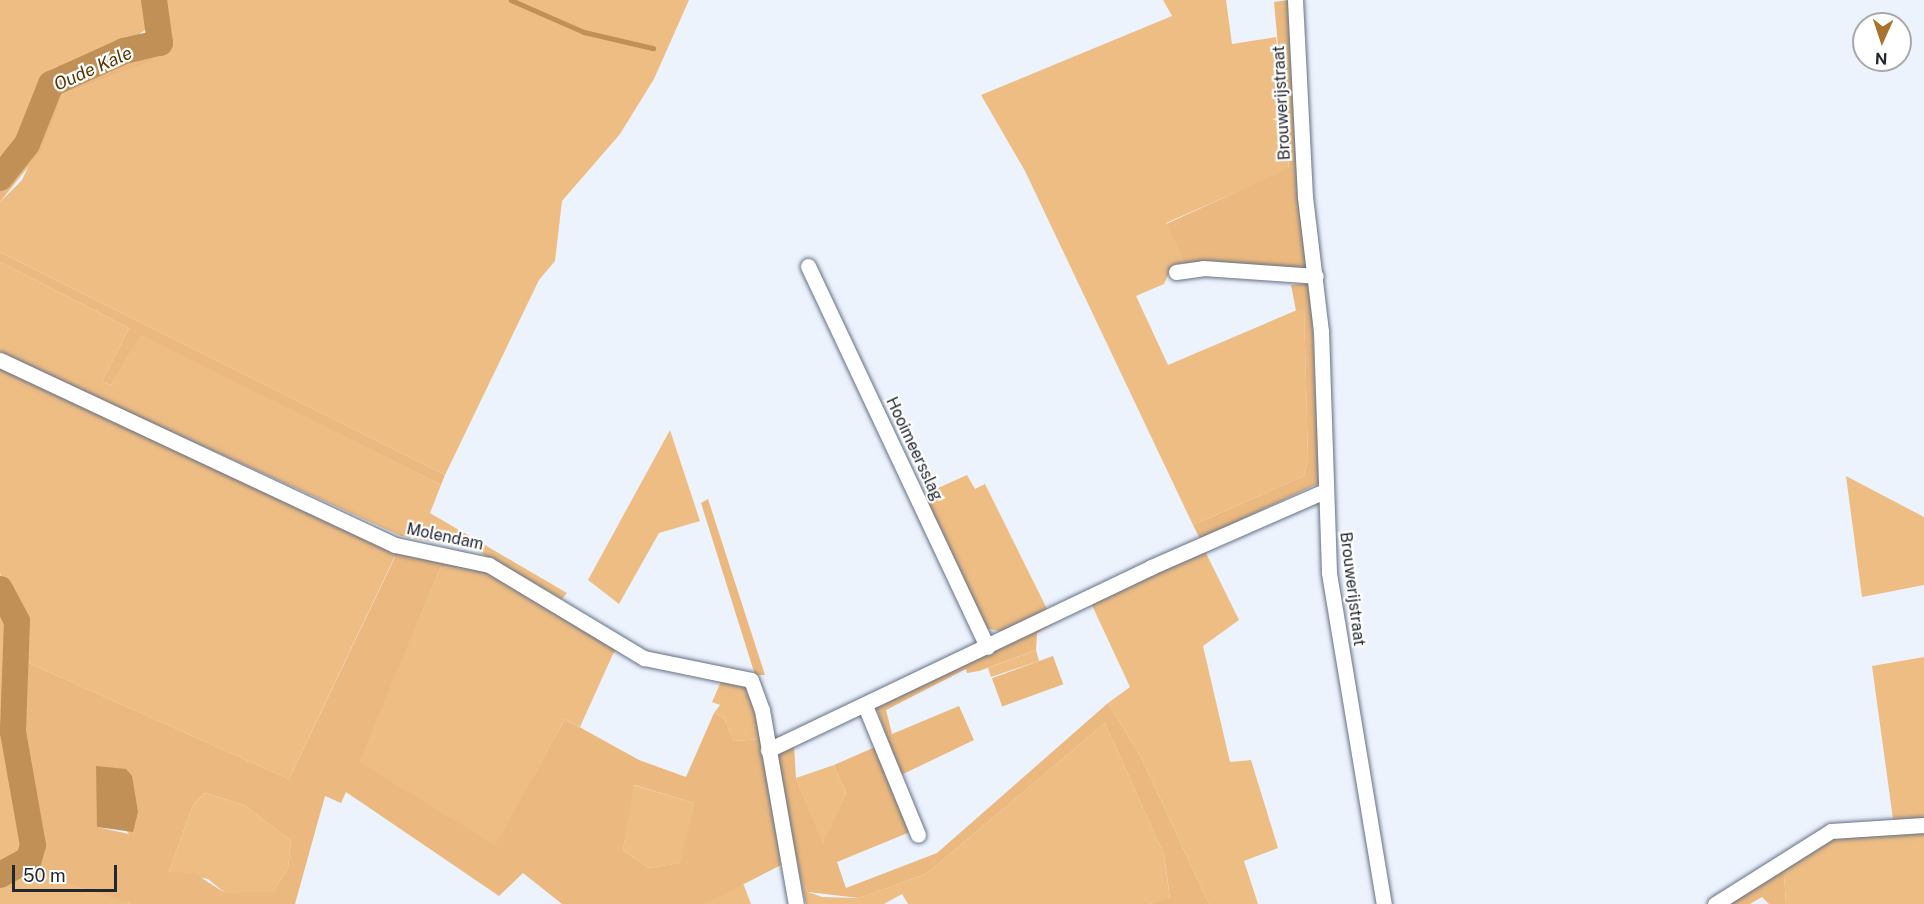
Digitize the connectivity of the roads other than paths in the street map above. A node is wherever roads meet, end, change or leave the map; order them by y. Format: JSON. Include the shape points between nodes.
{"nodes":[{"id":1,"x":1295,"y":0,"type":"edge"},
{"id":2,"x":808,"y":266,"type":"dead end"},
{"id":3,"x":1176,"y":272,"type":"dead end"},
{"id":4,"x":1316,"y":276,"type":"junction"},
{"id":5,"x":0,"y":360,"type":"edge"},
{"id":6,"x":1323,"y":492,"type":"junction"},
{"id":7,"x":987,"y":647,"type":"junction"},
{"id":8,"x":866,"y":708,"type":"junction"},
{"id":9,"x":768,"y":750,"type":"junction"},
{"id":10,"x":1924,"y":825,"type":"edge"},
{"id":11,"x":918,"y":835,"type":"dead end"},
{"id":12,"x":796,"y":904,"type":"edge"},
{"id":13,"x":1384,"y":904,"type":"edge"},
{"id":14,"x":1715,"y":904,"type":"edge"}],
"edges":[{"from":1,"to":4,"type":"street","name":"Brouwerijstraat","via":[[1305,197]]},
{"from":2,"to":7,"type":"street","name":"Hooimeersslag"},
{"from":3,"to":4,"type":"street","via":[[1203,268]]},
{"from":4,"to":6,"type":"street","name":"Brouwerijstraat"},
{"from":5,"to":9,"type":"street","name":"Molendam","via":[[395,545],[489,565],[644,658],[751,680]]},
{"from":6,"to":7,"type":"street"},
{"from":6,"to":13,"type":"street","name":"Brouwerijstraat","via":[[1329,573]]},
{"from":7,"to":8,"type":"street"},
{"from":8,"to":9,"type":"street"},
{"from":8,"to":11,"type":"street"},
{"from":9,"to":12,"type":"street"},
{"from":10,"to":14,"type":"street","via":[[1831,831]]}]}
